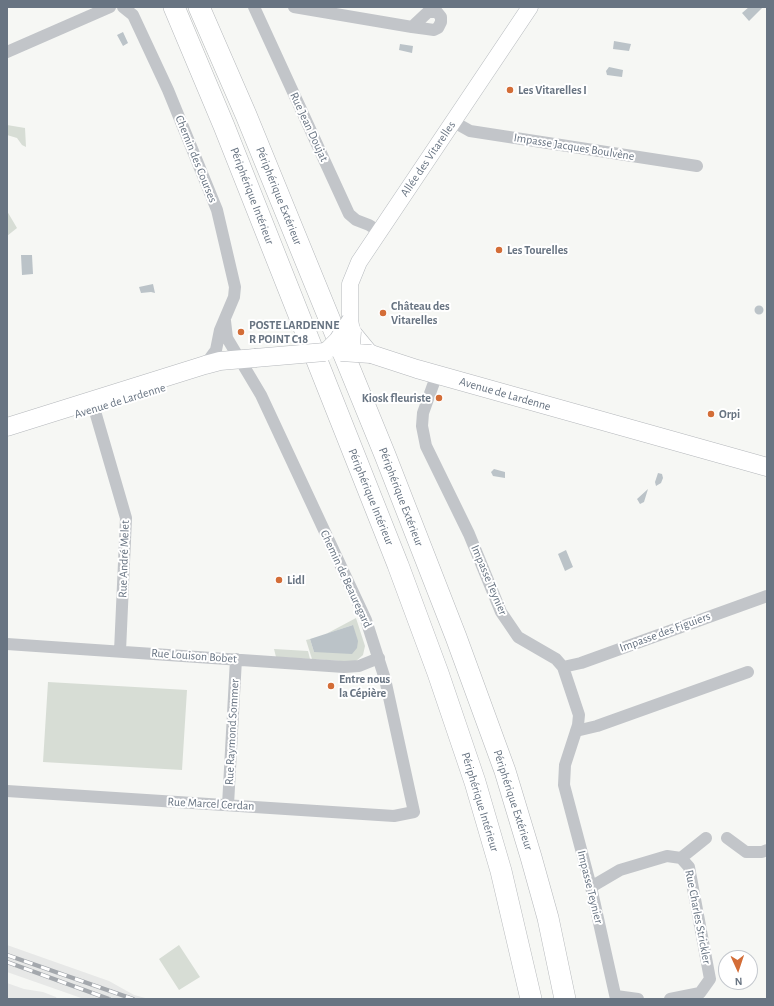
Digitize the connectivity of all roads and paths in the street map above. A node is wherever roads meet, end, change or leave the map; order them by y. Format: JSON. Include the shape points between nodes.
{"nodes":[{"id":1,"x":110,"y":7,"type":"edge"},
{"id":2,"x":123,"y":7,"type":"edge"},
{"id":3,"x":174,"y":7,"type":"edge"},
{"id":4,"x":200,"y":7,"type":"edge"},
{"id":5,"x":254,"y":7,"type":"edge"},
{"id":6,"x":294,"y":7,"type":"edge"},
{"id":7,"x":530,"y":7,"type":"edge"},
{"id":8,"x":412,"y":27,"type":"dead end"},
{"id":9,"x":7,"y":52,"type":"edge"},
{"id":10,"x":454,"y":122,"type":"junction"},
{"id":11,"x":697,"y":166,"type":"dead end"},
{"id":12,"x":380,"y":232,"type":"junction"},
{"id":13,"x":225,"y":321,"type":"junction"},
{"id":14,"x":351,"y":325,"type":"junction"},
{"id":15,"x":333,"y":352,"type":"junction"},
{"id":16,"x":371,"y":354,"type":"junction"},
{"id":17,"x":225,"y":362,"type":"junction"},
{"id":18,"x":437,"y":374,"type":"junction"},
{"id":19,"x":93,"y":405,"type":"junction"},
{"id":20,"x":7,"y":427,"type":"edge"},
{"id":21,"x":7,"y":436,"type":"edge"},
{"id":22,"x":767,"y":467,"type":"edge"},
{"id":23,"x":767,"y":596,"type":"edge"},
{"id":24,"x":7,"y":644,"type":"edge"},
{"id":25,"x":120,"y":651,"type":"junction"},
{"id":26,"x":379,"y":658,"type":"junction"},
{"id":27,"x":236,"y":659,"type":"junction"},
{"id":28,"x":563,"y":667,"type":"junction"},
{"id":29,"x":748,"y":672,"type":"dead end"},
{"id":30,"x":576,"y":731,"type":"junction"},
{"id":31,"x":7,"y":792,"type":"edge"},
{"id":32,"x":228,"y":805,"type":"junction"},
{"id":33,"x":414,"y":812,"type":"joint"},
{"id":34,"x":706,"y":838,"type":"dead end"},
{"id":35,"x":727,"y":838,"type":"dead end"},
{"id":36,"x":767,"y":850,"type":"edge"},
{"id":37,"x":681,"y":858,"type":"junction"},
{"id":38,"x":591,"y":888,"type":"junction"},
{"id":39,"x":616,"y":997,"type":"edge"},
{"id":40,"x":531,"y":999,"type":"edge"},
{"id":41,"x":565,"y":999,"type":"edge"},
{"id":42,"x":638,"y":999,"type":"edge"},
{"id":43,"x":670,"y":999,"type":"edge"}],
"edges":[{"from":1,"to":9,"type":"street"},
{"from":2,"to":13,"type":"street","name":"Chemin des Courses","via":[[133,15],[213,196],[234,287],[234,297]]},
{"from":3,"to":40,"type":"highway","name":"Périphérique Intérieur","via":[[224,126],[398,565],[438,673],[475,782],[501,871]]},
{"from":4,"to":41,"type":"highway","name":"Périphérique Extérieur","via":[[379,440],[456,637],[505,771],[531,857],[548,918]]},
{"from":5,"to":12,"type":"street","name":"Rue Jean Doujat","via":[[349,214]]},
{"from":6,"to":8,"type":"street"},
{"from":7,"to":10,"type":"main road","name":"Allée des Vitarelles"},
{"from":10,"to":11,"type":"street","name":"Impasse Jacques Boulvène","via":[[470,130]]},
{"from":10,"to":12,"type":"main road","name":"Allée des Vitarelles"},
{"from":12,"to":14,"type":"main road","name":"Allée des Vitarelles","via":[[359,262],[350,291]]},
{"from":13,"to":17,"type":"street"},
{"from":13,"to":17,"type":"street","name":"Chemin des Courses","via":[[220,330]]},
{"from":14,"to":15,"type":"main road","bridge":true,"via":[[351,344],[347,350]]},
{"from":14,"to":16,"type":"main road"},
{"from":15,"to":16,"type":"main road","name":"Avenue de Lardenne","bridge":true},
{"from":15,"to":17,"type":"main road","name":"Avenue de Lardenne","bridge":true},
{"from":16,"to":18,"type":"main road","name":"Avenue de Lardenne"},
{"from":17,"to":19,"type":"main road","name":"Avenue de Lardenne"},
{"from":17,"to":26,"type":"street","name":"Chemin de Beauregard","via":[[255,383],[366,620]]},
{"from":18,"to":22,"type":"main road","name":"Avenue de Lardenne"},
{"from":18,"to":28,"type":"street","name":"Impasse Teynier","via":[[423,414],[422,426],[426,446],[461,515],[510,628],[518,638],[556,660]]},
{"from":19,"to":20,"type":"main road","name":"Avenue de Lardenne"},
{"from":19,"to":21,"type":"main road","name":"Avenue de Lardenne"},
{"from":19,"to":25,"type":"street","name":"Rue André Melet","via":[[126,518]]},
{"from":23,"to":28,"type":"street","name":"Impasse des Figuiers","via":[[581,663]]},
{"from":24,"to":25,"type":"street","name":"Rue Louison Bobet"},
{"from":25,"to":27,"type":"street","name":"Rue Louison Bobet"},
{"from":26,"to":27,"type":"street","name":"Rue Louison Bobet","via":[[358,666],[344,667]]},
{"from":26,"to":33,"type":"street","name":"Chemin de Beauregard"},
{"from":27,"to":32,"type":"street","name":"Rue Raymond Sommer"},
{"from":28,"to":30,"type":"street","name":"Impasse Teynier","via":[[579,715]]},
{"from":29,"to":30,"type":"street","via":[[597,726]]},
{"from":30,"to":38,"type":"street","name":"Impasse Teynier","via":[[563,775]]},
{"from":31,"to":32,"type":"street","name":"Rue Marcel Cerdan"},
{"from":32,"to":33,"type":"street","name":"Rue Marcel Cerdan","via":[[394,816]]},
{"from":34,"to":37,"type":"street"},
{"from":35,"to":36,"type":"street","via":[[746,852]]},
{"from":37,"to":38,"type":"street","name":"Rue Charles Strickler","via":[[667,856],[620,870]]},
{"from":37,"to":43,"type":"street","name":"Rue Charles Strickler","via":[[690,867],[710,979],[700,994]]},
{"from":38,"to":39,"type":"street","name":"Impasse Teynier"},
{"from":39,"to":42,"type":"street"}]}
